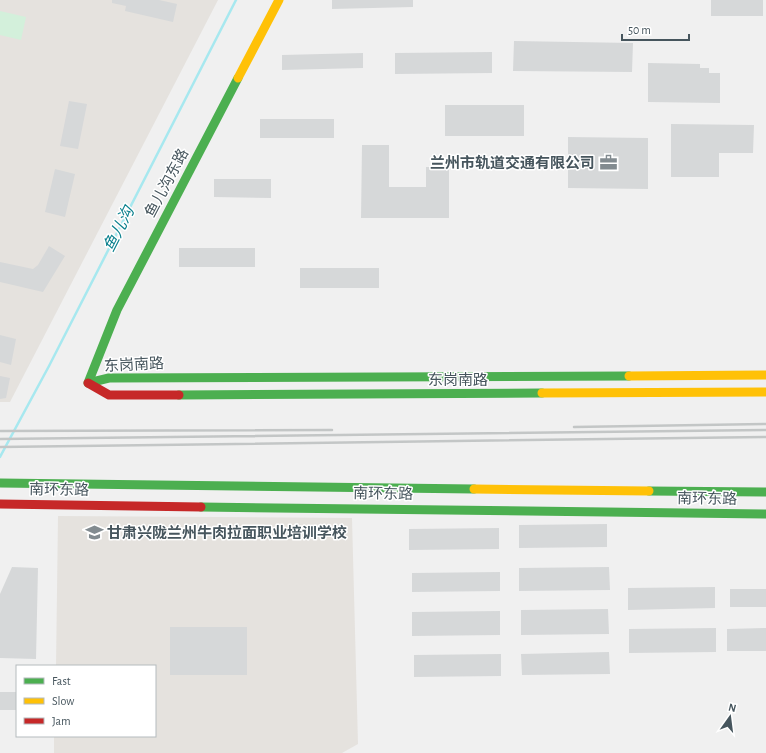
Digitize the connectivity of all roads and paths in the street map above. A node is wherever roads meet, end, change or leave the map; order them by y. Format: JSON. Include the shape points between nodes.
{"nodes":[{"id":1,"x":279,"y":0,"type":"edge"},
{"id":2,"x":766,"y":374,"type":"edge"},
{"id":3,"x":88,"y":384,"type":"junction"},
{"id":4,"x":766,"y":392,"type":"edge"},
{"id":5,"x":0,"y":483,"type":"edge"},
{"id":6,"x":766,"y":492,"type":"edge"},
{"id":7,"x":617,"y":501,"type":"junction"},
{"id":8,"x":0,"y":504,"type":"edge"},
{"id":9,"x":766,"y":514,"type":"edge"}],
"edges":[{"from":1,"to":3,"type":"main road","name":"鱼儿沟东路","via":[[117,310]]},
{"from":2,"to":3,"type":"main road","name":"东岗南路","via":[[109,378]]},
{"from":3,"to":4,"type":"main road","name":"东岗南路","via":[[109,395]]},
{"from":5,"to":7,"type":"main road","name":"南环东路"},
{"from":6,"to":7,"type":"main road","name":"南环东路"},
{"from":7,"to":8,"type":"main road","name":"南环东路"},
{"from":7,"to":9,"type":"main road","name":"南环东路"}]}
